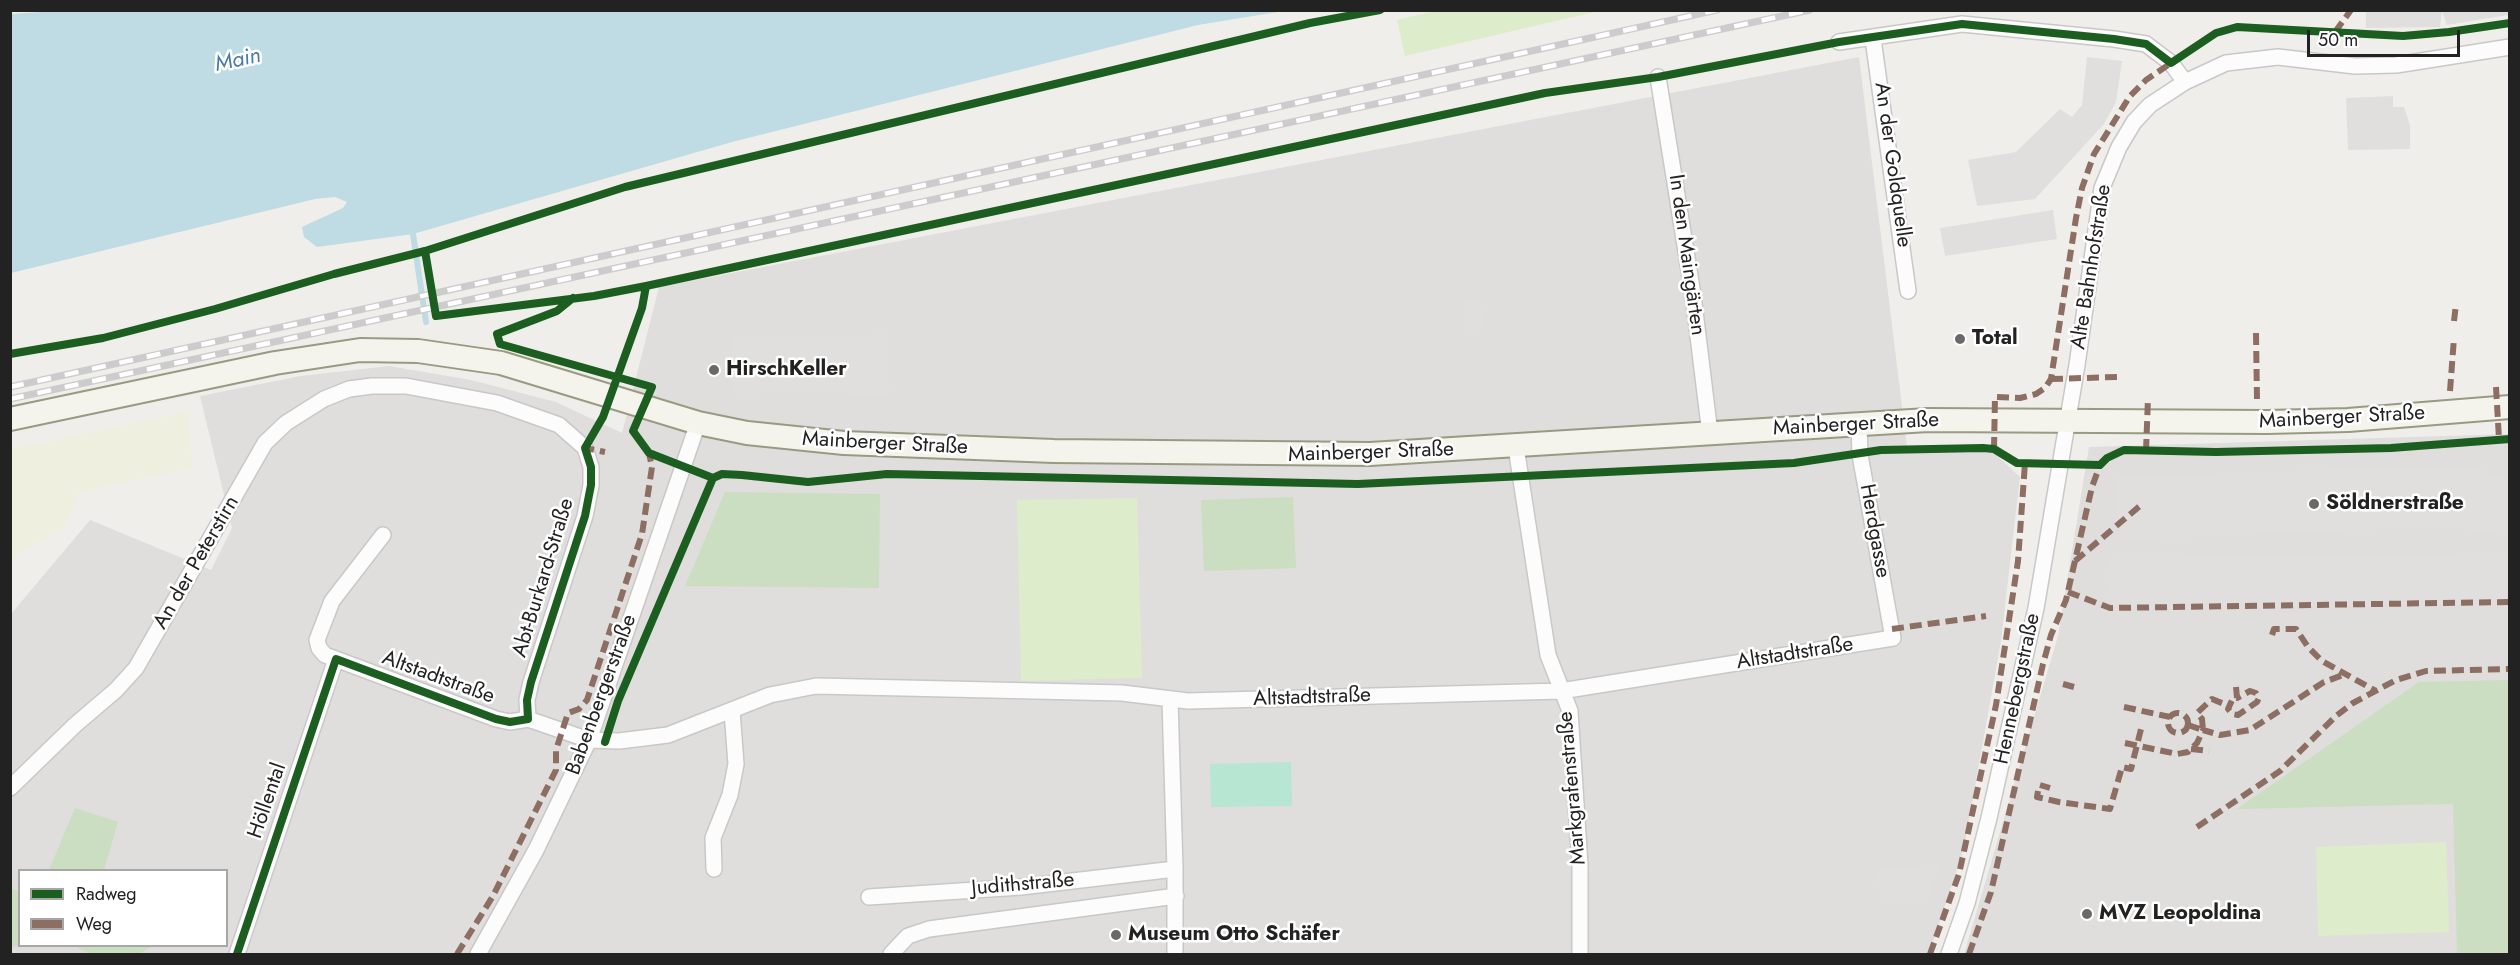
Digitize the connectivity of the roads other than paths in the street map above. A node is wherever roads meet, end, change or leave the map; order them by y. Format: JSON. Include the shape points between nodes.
{"nodes":[{"id":1,"x":1874,"y":39,"type":"junction"},
{"id":2,"x":1839,"y":42,"type":"dead end"},
{"id":3,"x":2510,"y":47,"type":"edge"},
{"id":4,"x":1658,"y":77,"type":"dead end"},
{"id":5,"x":2185,"y":82,"type":"junction"},
{"id":6,"x":1908,"y":291,"type":"dead end"},
{"id":7,"x":406,"y":386,"type":"joint"},
{"id":8,"x":2510,"y":407,"type":"edge"},
{"id":9,"x":10,"y":419,"type":"edge"},
{"id":10,"x":2067,"y":419,"type":"junction"},
{"id":11,"x":698,"y":423,"type":"junction"},
{"id":12,"x":1859,"y":424,"type":"junction"},
{"id":13,"x":1710,"y":434,"type":"junction"},
{"id":14,"x":1516,"y":447,"type":"junction"},
{"id":15,"x":383,"y":535,"type":"dead end"},
{"id":16,"x":1893,"y":638,"type":"joint"},
{"id":17,"x":336,"y":660,"type":"junction"},
{"id":18,"x":1561,"y":691,"type":"junction"},
{"id":19,"x":1170,"y":700,"type":"junction"},
{"id":20,"x":732,"y":711,"type":"junction"},
{"id":21,"x":528,"y":719,"type":"junction"},
{"id":22,"x":589,"y":740,"type":"junction"},
{"id":23,"x":10,"y":788,"type":"edge"},
{"id":24,"x":714,"y":869,"type":"dead end"},
{"id":25,"x":1175,"y":869,"type":"junction"},
{"id":26,"x":1176,"y":896,"type":"junction"},
{"id":27,"x":869,"y":897,"type":"dead end"},
{"id":28,"x":237,"y":954,"type":"edge"},
{"id":29,"x":478,"y":954,"type":"edge"},
{"id":30,"x":891,"y":954,"type":"edge"},
{"id":31,"x":1175,"y":954,"type":"edge"},
{"id":32,"x":1580,"y":954,"type":"edge"},
{"id":33,"x":1949,"y":954,"type":"edge"}],
"edges":[{"from":1,"to":2,"type":"street"},
{"from":1,"to":5,"type":"street","via":[[1962,24],[2114,39],[2146,44],[2171,63]]},
{"from":1,"to":6,"type":"street","name":"An der Goldquelle"},
{"from":3,"to":5,"type":"street","name":"Alte Bahnhofstraße","via":[[2396,65],[2355,66],[2253,58],[2226,63]]},
{"from":4,"to":13,"type":"street","name":"In den Maingärten","via":[[1694,295]]},
{"from":5,"to":10,"type":"street","name":"Alte Bahnhofstraße","via":[[2150,105],[2134,122],[2102,188]]},
{"from":7,"to":21,"type":"street","name":"Abt-Burkard-Straße","via":[[468,396],[534,414],[559,425],[585,448],[591,466],[591,485],[585,516],[531,682]]},
{"from":7,"to":23,"type":"street","name":"An der Peterstirn","via":[[349,389],[307,409],[275,432],[265,443],[136,668]]},
{"from":8,"to":10,"type":"main road","name":"Mainberger Straße","via":[[2290,422]]},
{"from":9,"to":11,"type":"main road","name":"Mainberger Straße","via":[[305,357],[360,350],[458,355],[501,363]]},
{"from":10,"to":12,"type":"main road","name":"Mainberger Straße"},
{"from":10,"to":33,"type":"street","name":"Hennebergstraße","via":[[2026,654],[1973,882]]},
{"from":11,"to":14,"type":"main road","name":"Mainberger Straße","via":[[810,441],[1054,451],[1330,455]]},
{"from":11,"to":22,"type":"street","name":"Babenbergerstraße"},
{"from":12,"to":13,"type":"main road","name":"Mainberger Straße"},
{"from":12,"to":16,"type":"street","name":"Herdgasse","via":[[1860,454]]},
{"from":13,"to":14,"type":"main road","name":"Mainberger Straße"},
{"from":14,"to":18,"type":"street","name":"Markgrafenstraße","via":[[1548,655]]},
{"from":15,"to":17,"type":"street","via":[[363,565],[339,590],[326,615],[317,639],[319,648]]},
{"from":16,"to":18,"type":"street","name":"Altstadtstraße"},
{"from":17,"to":21,"type":"street","name":"Altstadtstraße","via":[[496,719]]},
{"from":17,"to":28,"type":"street","name":"Höllental"},
{"from":18,"to":19,"type":"street","name":"Altstadtstraße"},
{"from":18,"to":32,"type":"street","name":"Markgrafenstraße","via":[[1570,711],[1580,865]]},
{"from":19,"to":20,"type":"street","name":"Altstadtstraße","via":[[1122,693],[816,686],[778,693]]},
{"from":19,"to":25,"type":"street"},
{"from":20,"to":22,"type":"street","name":"Altstadtstraße","via":[[668,735]]},
{"from":20,"to":24,"type":"street","via":[[736,764],[730,795],[713,838]]},
{"from":21,"to":22,"type":"street","name":"Altstadtstraße"},
{"from":22,"to":29,"type":"street","name":"Babenbergerstraße","via":[[536,850]]},
{"from":25,"to":26,"type":"street"},
{"from":25,"to":27,"type":"street","name":"Judithstraße","via":[[1021,887]]},
{"from":26,"to":30,"type":"street","name":"Judithstraße","via":[[929,929],[908,936]]},
{"from":26,"to":31,"type":"street"}]}
